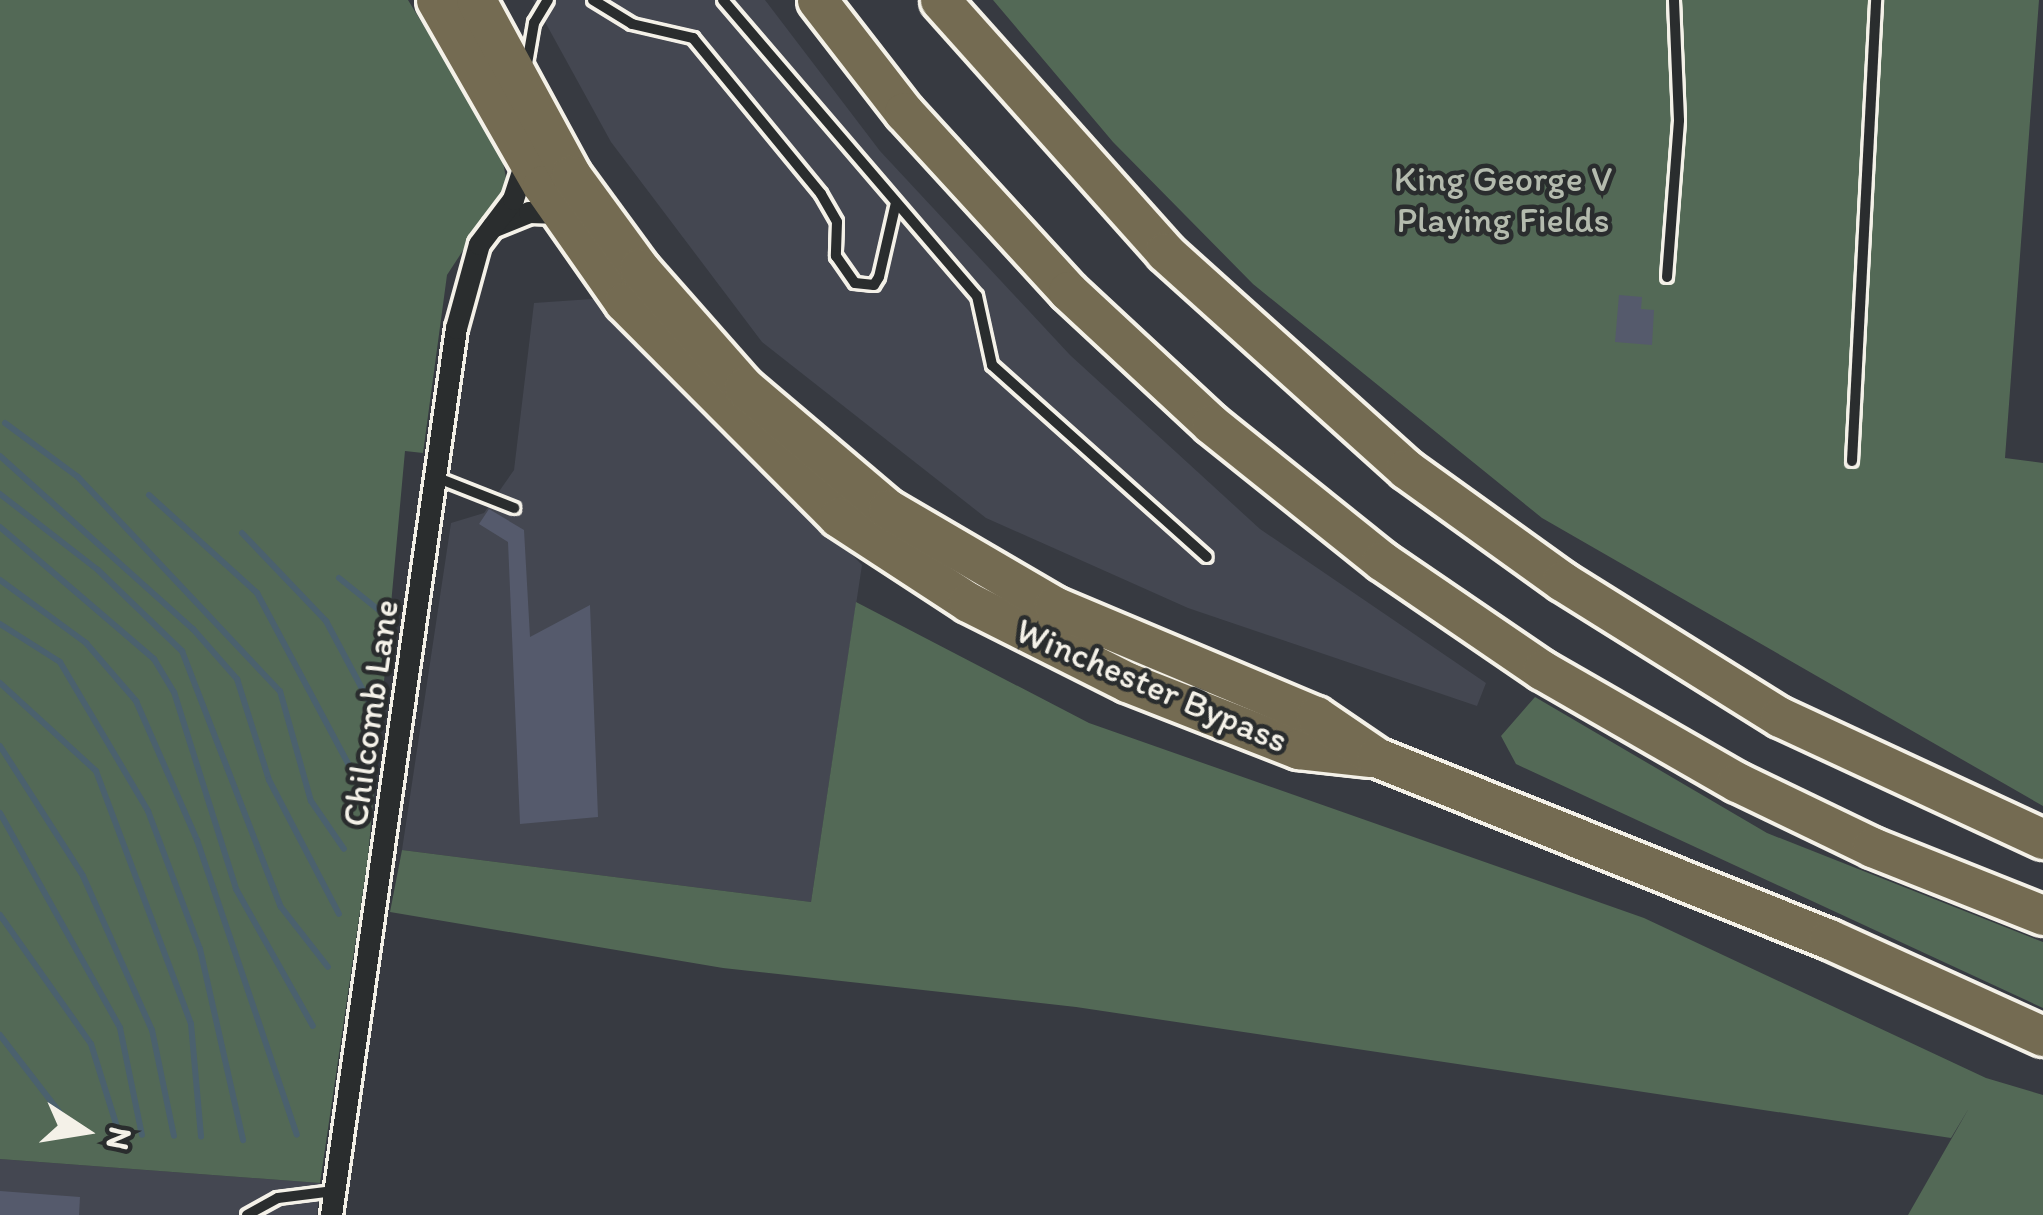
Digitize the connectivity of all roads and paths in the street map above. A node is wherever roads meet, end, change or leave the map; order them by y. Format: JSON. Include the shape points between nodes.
{"nodes":[{"id":1,"x":436,"y":0,"type":"edge"},
{"id":2,"x":476,"y":0,"type":"edge"},
{"id":3,"x":548,"y":0,"type":"edge"},
{"id":4,"x":593,"y":0,"type":"edge"},
{"id":5,"x":723,"y":0,"type":"edge"},
{"id":6,"x":817,"y":0,"type":"edge"},
{"id":7,"x":940,"y":0,"type":"edge"},
{"id":8,"x":1674,"y":0,"type":"edge"},
{"id":9,"x":1876,"y":0,"type":"edge"},
{"id":10,"x":526,"y":92,"type":"junction"},
{"id":11,"x":526,"y":156,"type":"junction"},
{"id":12,"x":896,"y":203,"type":"junction"},
{"id":13,"x":560,"y":213,"type":"junction"},
{"id":14,"x":492,"y":227,"type":"junction"},
{"id":15,"x":1667,"y":277,"type":"dead end"},
{"id":16,"x":1852,"y":461,"type":"dead end"},
{"id":17,"x":438,"y":478,"type":"junction"},
{"id":18,"x":514,"y":508,"type":"dead end"},
{"id":19,"x":1207,"y":556,"type":"dead end"},
{"id":20,"x":1376,"y":758,"type":"junction"},
{"id":21,"x":2038,"y":837,"type":"edge"},
{"id":22,"x":2043,"y":915,"type":"edge"},
{"id":23,"x":2043,"y":1036,"type":"edge"},
{"id":24,"x":334,"y":1191,"type":"junction"},
{"id":25,"x":248,"y":1215,"type":"edge"},
{"id":26,"x":331,"y":1215,"type":"edge"}],
"edges":[{"from":1,"to":11,"type":"highway","name":"Winchester Bypass"},
{"from":2,"to":10,"type":"highway","name":"Winchester Bypass"},
{"from":3,"to":10,"type":"lane","via":[[534,23]]},
{"from":4,"to":12,"type":"lane","via":[[632,24],[693,38],[821,194],[837,223],[836,256],[855,283],[879,277]]},
{"from":5,"to":12,"type":"lane"},
{"from":6,"to":22,"type":"highway","via":[[904,112],[1068,291],[1211,424],[1382,561],[1670,746],[1806,818]]},
{"from":7,"to":21,"type":"highway","via":[[1165,252],[1406,469],[1562,581],[1780,717]]},
{"from":8,"to":15,"type":"lane","via":[[1679,120]]},
{"from":9,"to":16,"type":"lane"},
{"from":10,"to":20,"type":"highway","name":"Winchester Bypass","via":[[572,176],[700,343],[888,509],[1054,606],[1316,716]]},
{"from":11,"to":13,"type":"highway","name":"Winchester Bypass"},
{"from":11,"to":14,"type":"street","name":"Chilcomb Lane","via":[[513,199]]},
{"from":12,"to":19,"type":"lane","via":[[976,296],[992,365]]},
{"from":13,"to":14,"type":"street","via":[[530,212]]},
{"from":13,"to":20,"type":"highway","name":"Winchester Bypass","via":[[685,368],[838,517],[893,557],[1127,682],[1298,749]]},
{"from":14,"to":17,"type":"street","name":"Chilcomb Lane","via":[[465,280]]},
{"from":17,"to":18,"type":"lane"},
{"from":17,"to":24,"type":"street","name":"Chilcomb Lane"},
{"from":20,"to":23,"type":"highway","via":[[1807,930]]},
{"from":24,"to":25,"type":"lane","via":[[278,1198]]},
{"from":24,"to":26,"type":"street","name":"Chilcomb Lane"}]}
